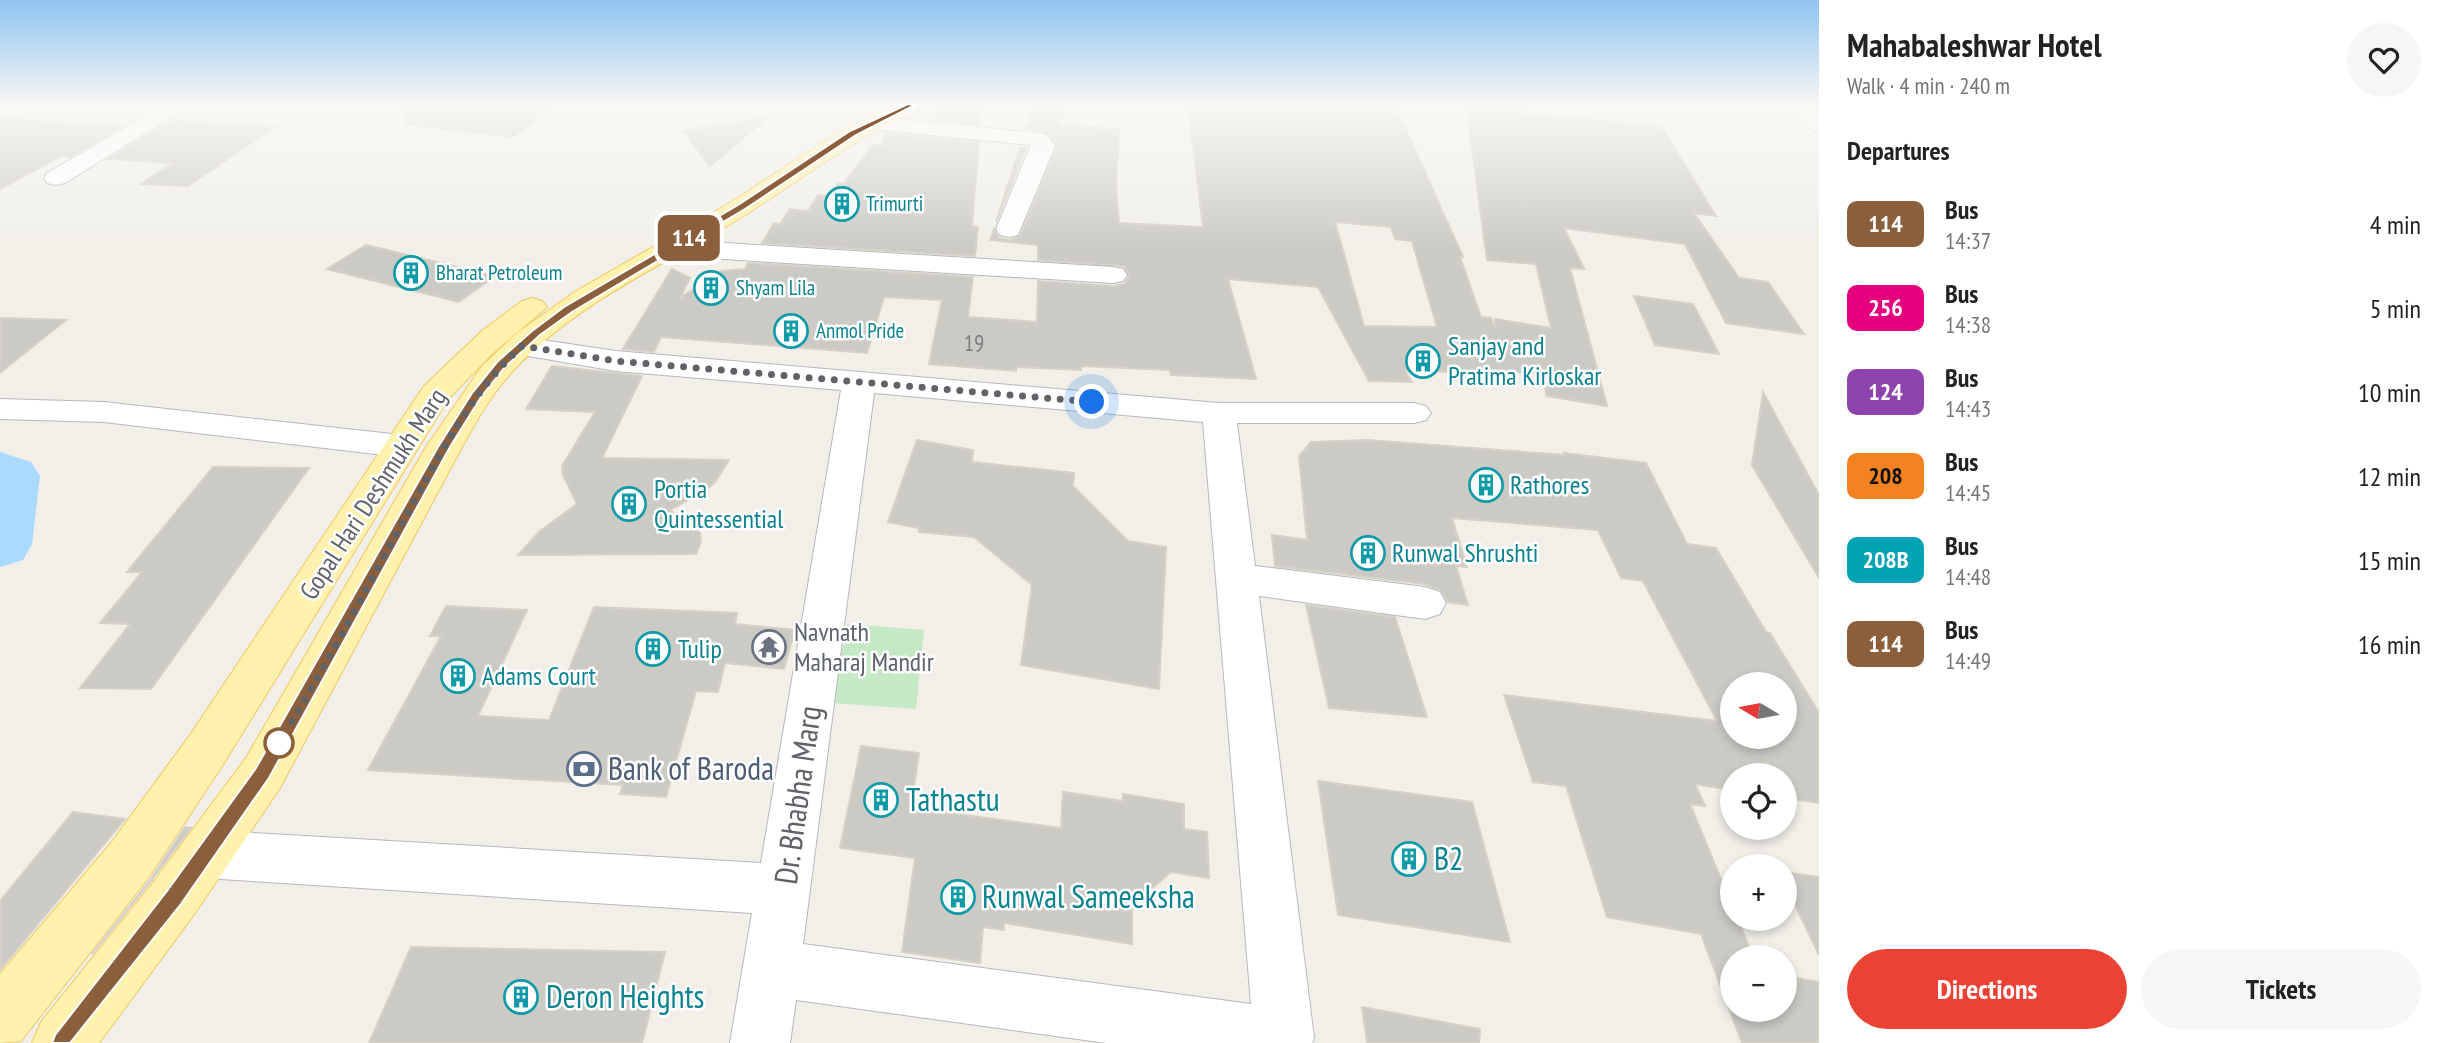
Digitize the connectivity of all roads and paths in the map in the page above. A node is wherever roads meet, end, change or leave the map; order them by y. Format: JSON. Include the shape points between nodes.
{"nodes":[{"id":1,"x":97,"y":154,"type":"edge"},
{"id":2,"x":790,"y":154,"type":"edge"},
{"id":3,"x":817,"y":154,"type":"edge"},
{"id":4,"x":1041,"y":154,"type":"edge"},
{"id":5,"x":56,"y":178,"type":"dead end"},
{"id":6,"x":1009,"y":229,"type":"dead end"},
{"id":7,"x":686,"y":240,"type":"junction"},
{"id":8,"x":629,"y":262,"type":"junction"},
{"id":9,"x":1113,"y":275,"type":"dead end"},
{"id":10,"x":522,"y":346,"type":"junction"},
{"id":11,"x":859,"y":381,"type":"junction"},
{"id":12,"x":0,"y":409,"type":"edge"},
{"id":13,"x":1219,"y":413,"type":"junction"},
{"id":14,"x":1414,"y":413,"type":"dead end"},
{"id":15,"x":401,"y":446,"type":"junction"},
{"id":16,"x":1236,"y":578,"type":"junction"},
{"id":17,"x":1424,"y":603,"type":"dead end"},
{"id":18,"x":189,"y":876,"type":"junction"},
{"id":19,"x":784,"y":890,"type":"junction"},
{"id":20,"x":773,"y":968,"type":"junction"},
{"id":21,"x":0,"y":1020,"type":"edge"},
{"id":22,"x":62,"y":1043,"type":"edge"},
{"id":23,"x":760,"y":1043,"type":"edge"}],
"edges":[{"from":1,"to":5,"type":"street"},
{"from":2,"to":8,"type":"main road","name":"Gopal Hari Deshmukh Marg"},
{"from":3,"to":7,"type":"main road","name":"Gopal Hari Deshmukh Marg"},
{"from":4,"to":6,"type":"street"},
{"from":7,"to":8,"type":"main road","name":"Gopal Hari Deshmukh Marg"},
{"from":7,"to":9,"type":"street","via":[[723,251]]},
{"from":8,"to":10,"type":"main road","name":"Gopal Hari Deshmukh Marg"},
{"from":8,"to":15,"type":"main road","name":"Gopal Hari Deshmukh Marg","via":[[541,300],[505,325],[436,393]]},
{"from":10,"to":11,"type":"street","via":[[616,361]]},
{"from":10,"to":18,"type":"main road","name":"Gopal Hari Deshmukh Marg","via":[[469,406],[262,773]]},
{"from":11,"to":13,"type":"street"},
{"from":11,"to":19,"type":"street","name":"Dr. Bhabha Marg"},
{"from":12,"to":15,"type":"street","via":[[104,412]]},
{"from":13,"to":14,"type":"street"},
{"from":13,"to":16,"type":"street"},
{"from":15,"to":21,"type":"main road","name":"Gopal Hari Deshmukh Marg","via":[[207,749],[130,859]]},
{"from":16,"to":17,"type":"street"},
{"from":16,"to":20,"type":"street","via":[[1284,1038]]},
{"from":18,"to":19,"type":"street"},
{"from":18,"to":22,"type":"main road","name":"Gopal Hari Deshmukh Marg"},
{"from":19,"to":20,"type":"street","name":"Dr. Bhabha Marg"},
{"from":20,"to":23,"type":"street","name":"Dr. Bhabha Marg"}]}
